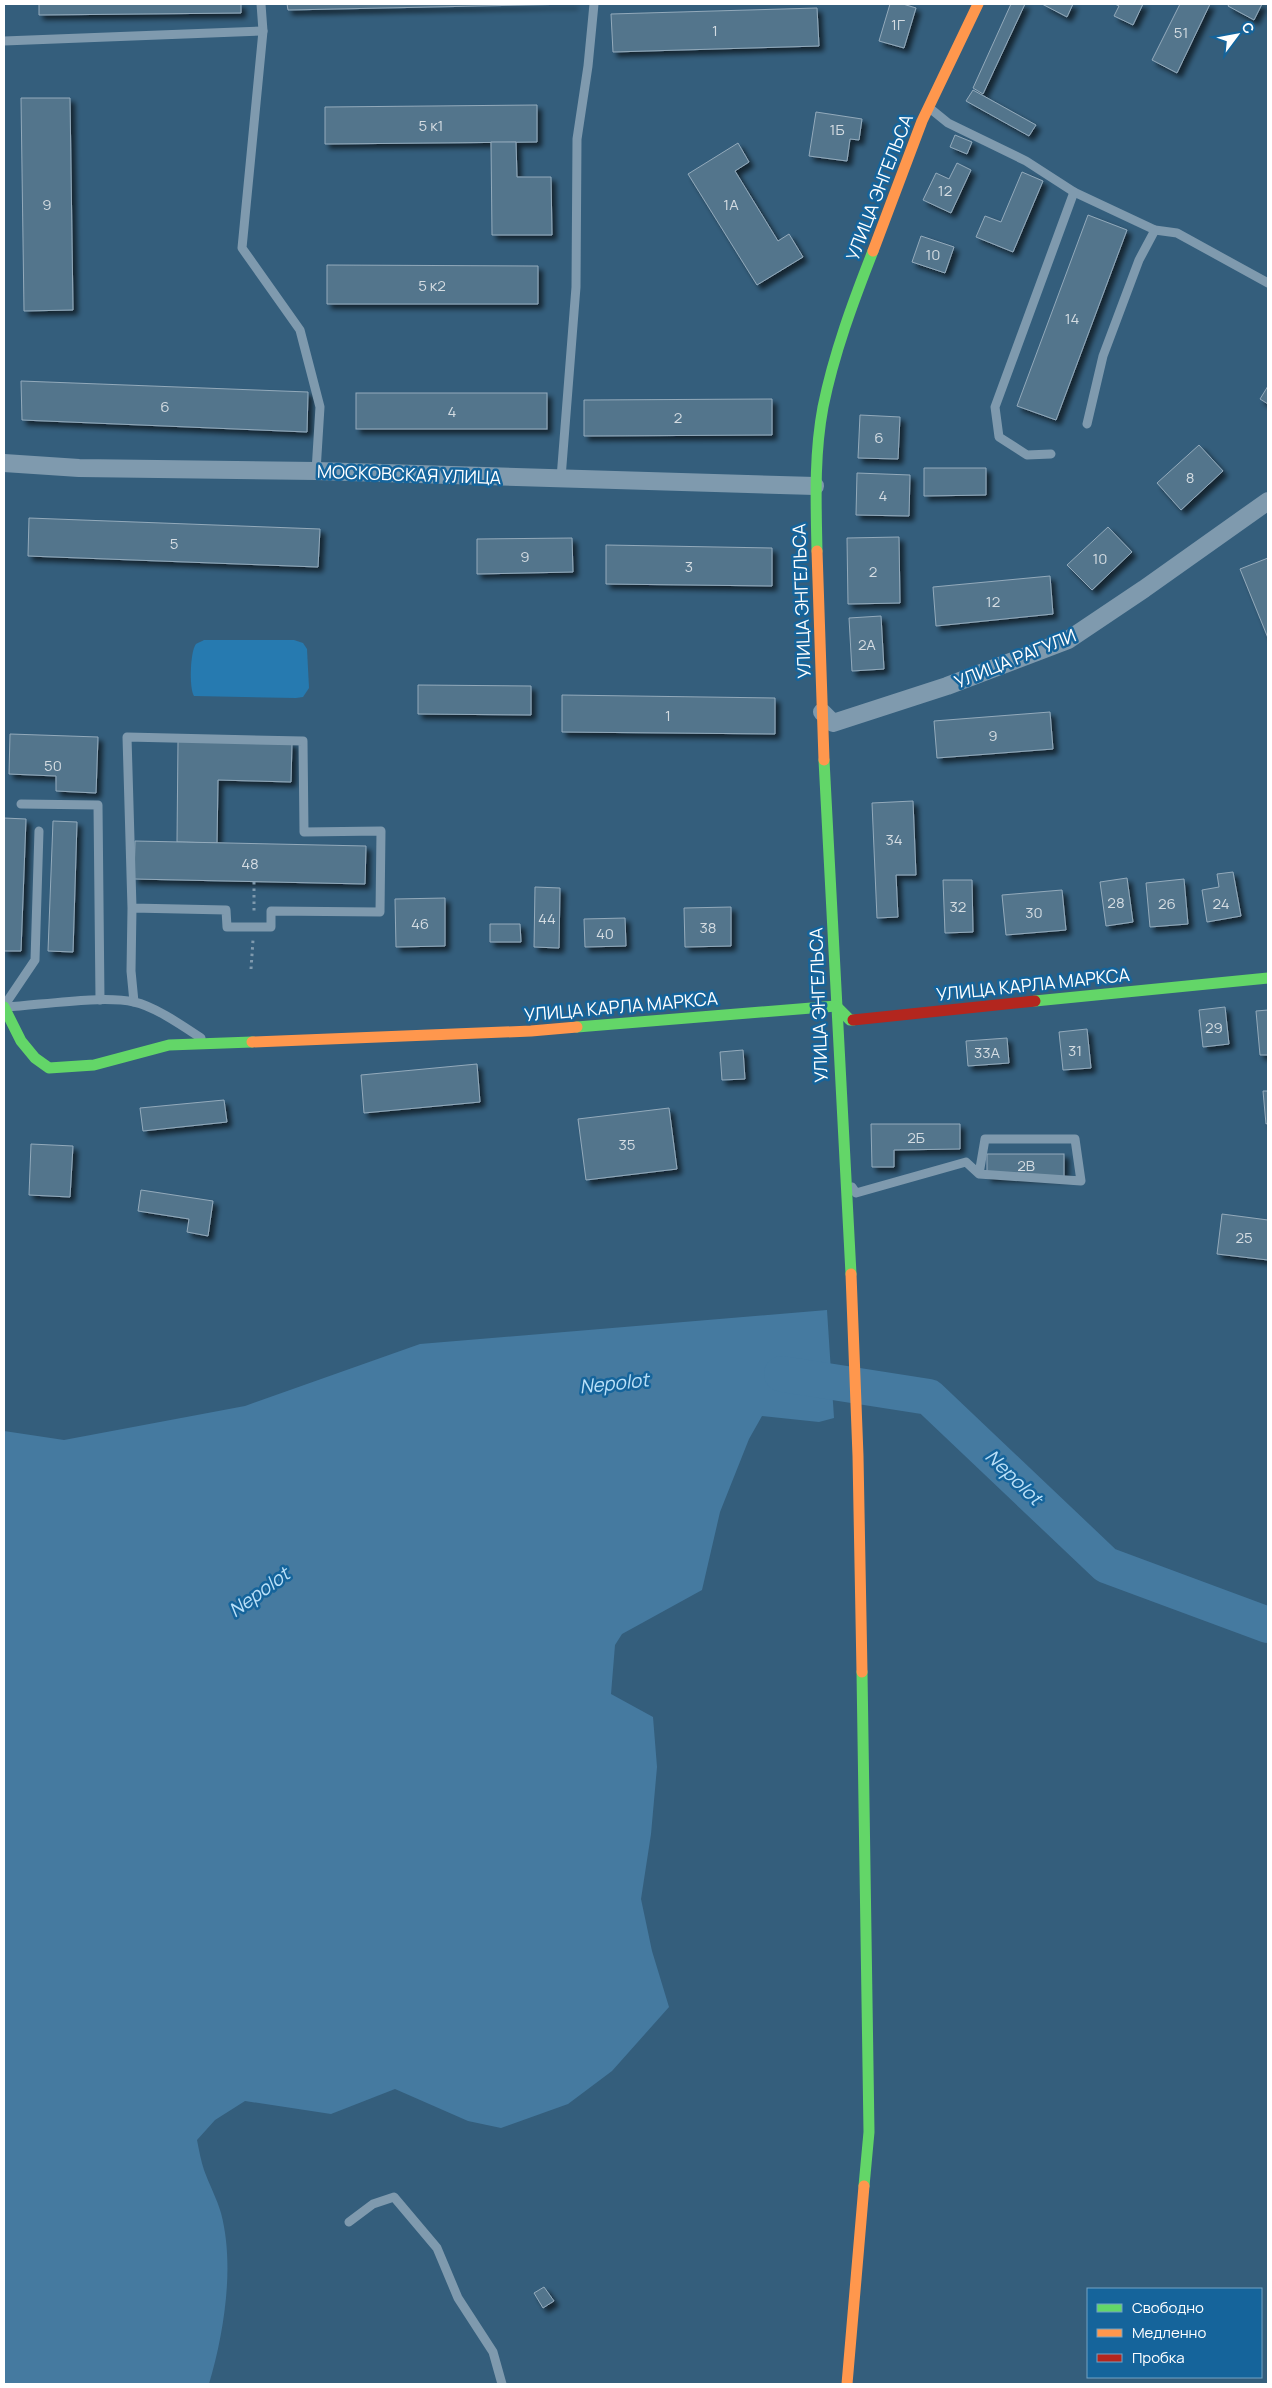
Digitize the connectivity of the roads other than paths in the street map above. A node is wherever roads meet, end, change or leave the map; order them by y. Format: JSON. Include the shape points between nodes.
{"nodes":[{"id":1,"x":260,"y":4,"type":"edge"},
{"id":2,"x":594,"y":4,"type":"edge"},
{"id":3,"x":978,"y":4,"type":"edge"},
{"id":4,"x":263,"y":31,"type":"junction"},
{"id":5,"x":4,"y":41,"type":"edge"},
{"id":6,"x":929,"y":109,"type":"junction"},
{"id":7,"x":1074,"y":192,"type":"junction"},
{"id":8,"x":1155,"y":230,"type":"junction"},
{"id":9,"x":1268,"y":283,"type":"edge"},
{"id":10,"x":1087,"y":424,"type":"dead end"},
{"id":11,"x":1051,"y":454,"type":"dead end"},
{"id":12,"x":4,"y":462,"type":"edge"},
{"id":13,"x":316,"y":471,"type":"junction"},
{"id":14,"x":561,"y":478,"type":"junction"},
{"id":15,"x":815,"y":486,"type":"junction"},
{"id":16,"x":1268,"y":501,"type":"edge"},
{"id":17,"x":822,"y":712,"type":"junction"},
{"id":18,"x":21,"y":804,"type":"dead end"},
{"id":19,"x":39,"y":831,"type":"dead end"},
{"id":20,"x":132,"y":908,"type":"junction"},
{"id":21,"x":1268,"y":978,"type":"edge"},
{"id":22,"x":100,"y":1000,"type":"junction"},
{"id":23,"x":134,"y":1002,"type":"junction"},
{"id":24,"x":836,"y":1006,"type":"junction"},
{"id":25,"x":4,"y":1007,"type":"edge"},
{"id":26,"x":210,"y":1044,"type":"junction"},
{"id":27,"x":979,"y":1174,"type":"junction"},
{"id":28,"x":845,"y":1176,"type":"junction"},
{"id":29,"x":349,"y":2222,"type":"dead end"},
{"id":30,"x":502,"y":2384,"type":"edge"},
{"id":31,"x":847,"y":2384,"type":"edge"}],
"edges":[{"from":1,"to":4,"type":"lane"},
{"from":2,"to":14,"type":"lane","via":[[578,139],[576,287]]},
{"from":3,"to":6,"type":"main road","name":"УЛИЦА ЭНГЕЛЬСА"},
{"from":4,"to":5,"type":"lane"},
{"from":4,"to":13,"type":"lane","via":[[242,248],[300,330],[320,407]]},
{"from":6,"to":7,"type":"lane","via":[[948,123],[1026,161]]},
{"from":6,"to":15,"type":"main road","name":"УЛИЦА ЭНГЕЛЬСА","via":[[840,338],[822,408]]},
{"from":7,"to":8,"type":"lane"},
{"from":7,"to":11,"type":"lane","via":[[995,407],[998,437],[1026,456]]},
{"from":8,"to":9,"type":"lane","via":[[1178,233]]},
{"from":8,"to":10,"type":"lane","via":[[1103,356]]},
{"from":12,"to":13,"type":"street","name":"МОСКОВСКАЯ УЛИЦА","via":[[79,468]]},
{"from":13,"to":14,"type":"street","name":"МОСКОВСКАЯ УЛИЦА"},
{"from":14,"to":15,"type":"street","name":"МОСКОВСКАЯ УЛИЦА"},
{"from":15,"to":17,"type":"main road","name":"УЛИЦА ЭНГЕЛЬСА"},
{"from":16,"to":17,"type":"street","name":"УЛИЦА РАГУЛИ","via":[[1068,640],[946,686],[833,723]]},
{"from":17,"to":24,"type":"main road","name":"УЛИЦА ЭНГЕЛЬСА"},
{"from":18,"to":22,"type":"lane","via":[[98,804]]},
{"from":19,"to":25,"type":"lane","via":[[35,960]]},
{"from":20,"to":20,"type":"lane","via":[[127,737],[303,741],[304,832],[381,831],[380,912],[271,911],[271,927],[227,928],[226,910]]},
{"from":20,"to":23,"type":"lane"},
{"from":21,"to":24,"type":"main road","name":"УЛИЦА КАРЛА МАРКСА","via":[[850,1020]]},
{"from":22,"to":23,"type":"lane"},
{"from":22,"to":25,"type":"lane"},
{"from":23,"to":26,"type":"lane","via":[[173,1019]]},
{"from":24,"to":26,"type":"main road","name":"УЛИЦА КАРЛА МАРКСА","via":[[531,1031]]},
{"from":24,"to":28,"type":"main road","name":"УЛИЦА ЭНГЕЛЬСА"},
{"from":25,"to":26,"type":"main road","name":"УЛИЦА КАРЛА МАРКСА","via":[[21,1041],[49,1068],[94,1065],[169,1045]]},
{"from":27,"to":27,"type":"lane","via":[[1081,1181],[1075,1139],[985,1139]]},
{"from":27,"to":28,"type":"lane","via":[[966,1162],[856,1192]]},
{"from":28,"to":31,"type":"main road","name":"УЛИЦА ЭНГЕЛЬСА","via":[[858,1456],[869,2132]]},
{"from":29,"to":30,"type":"lane","via":[[373,2204],[394,2197],[437,2248],[458,2298],[493,2352]]}]}
